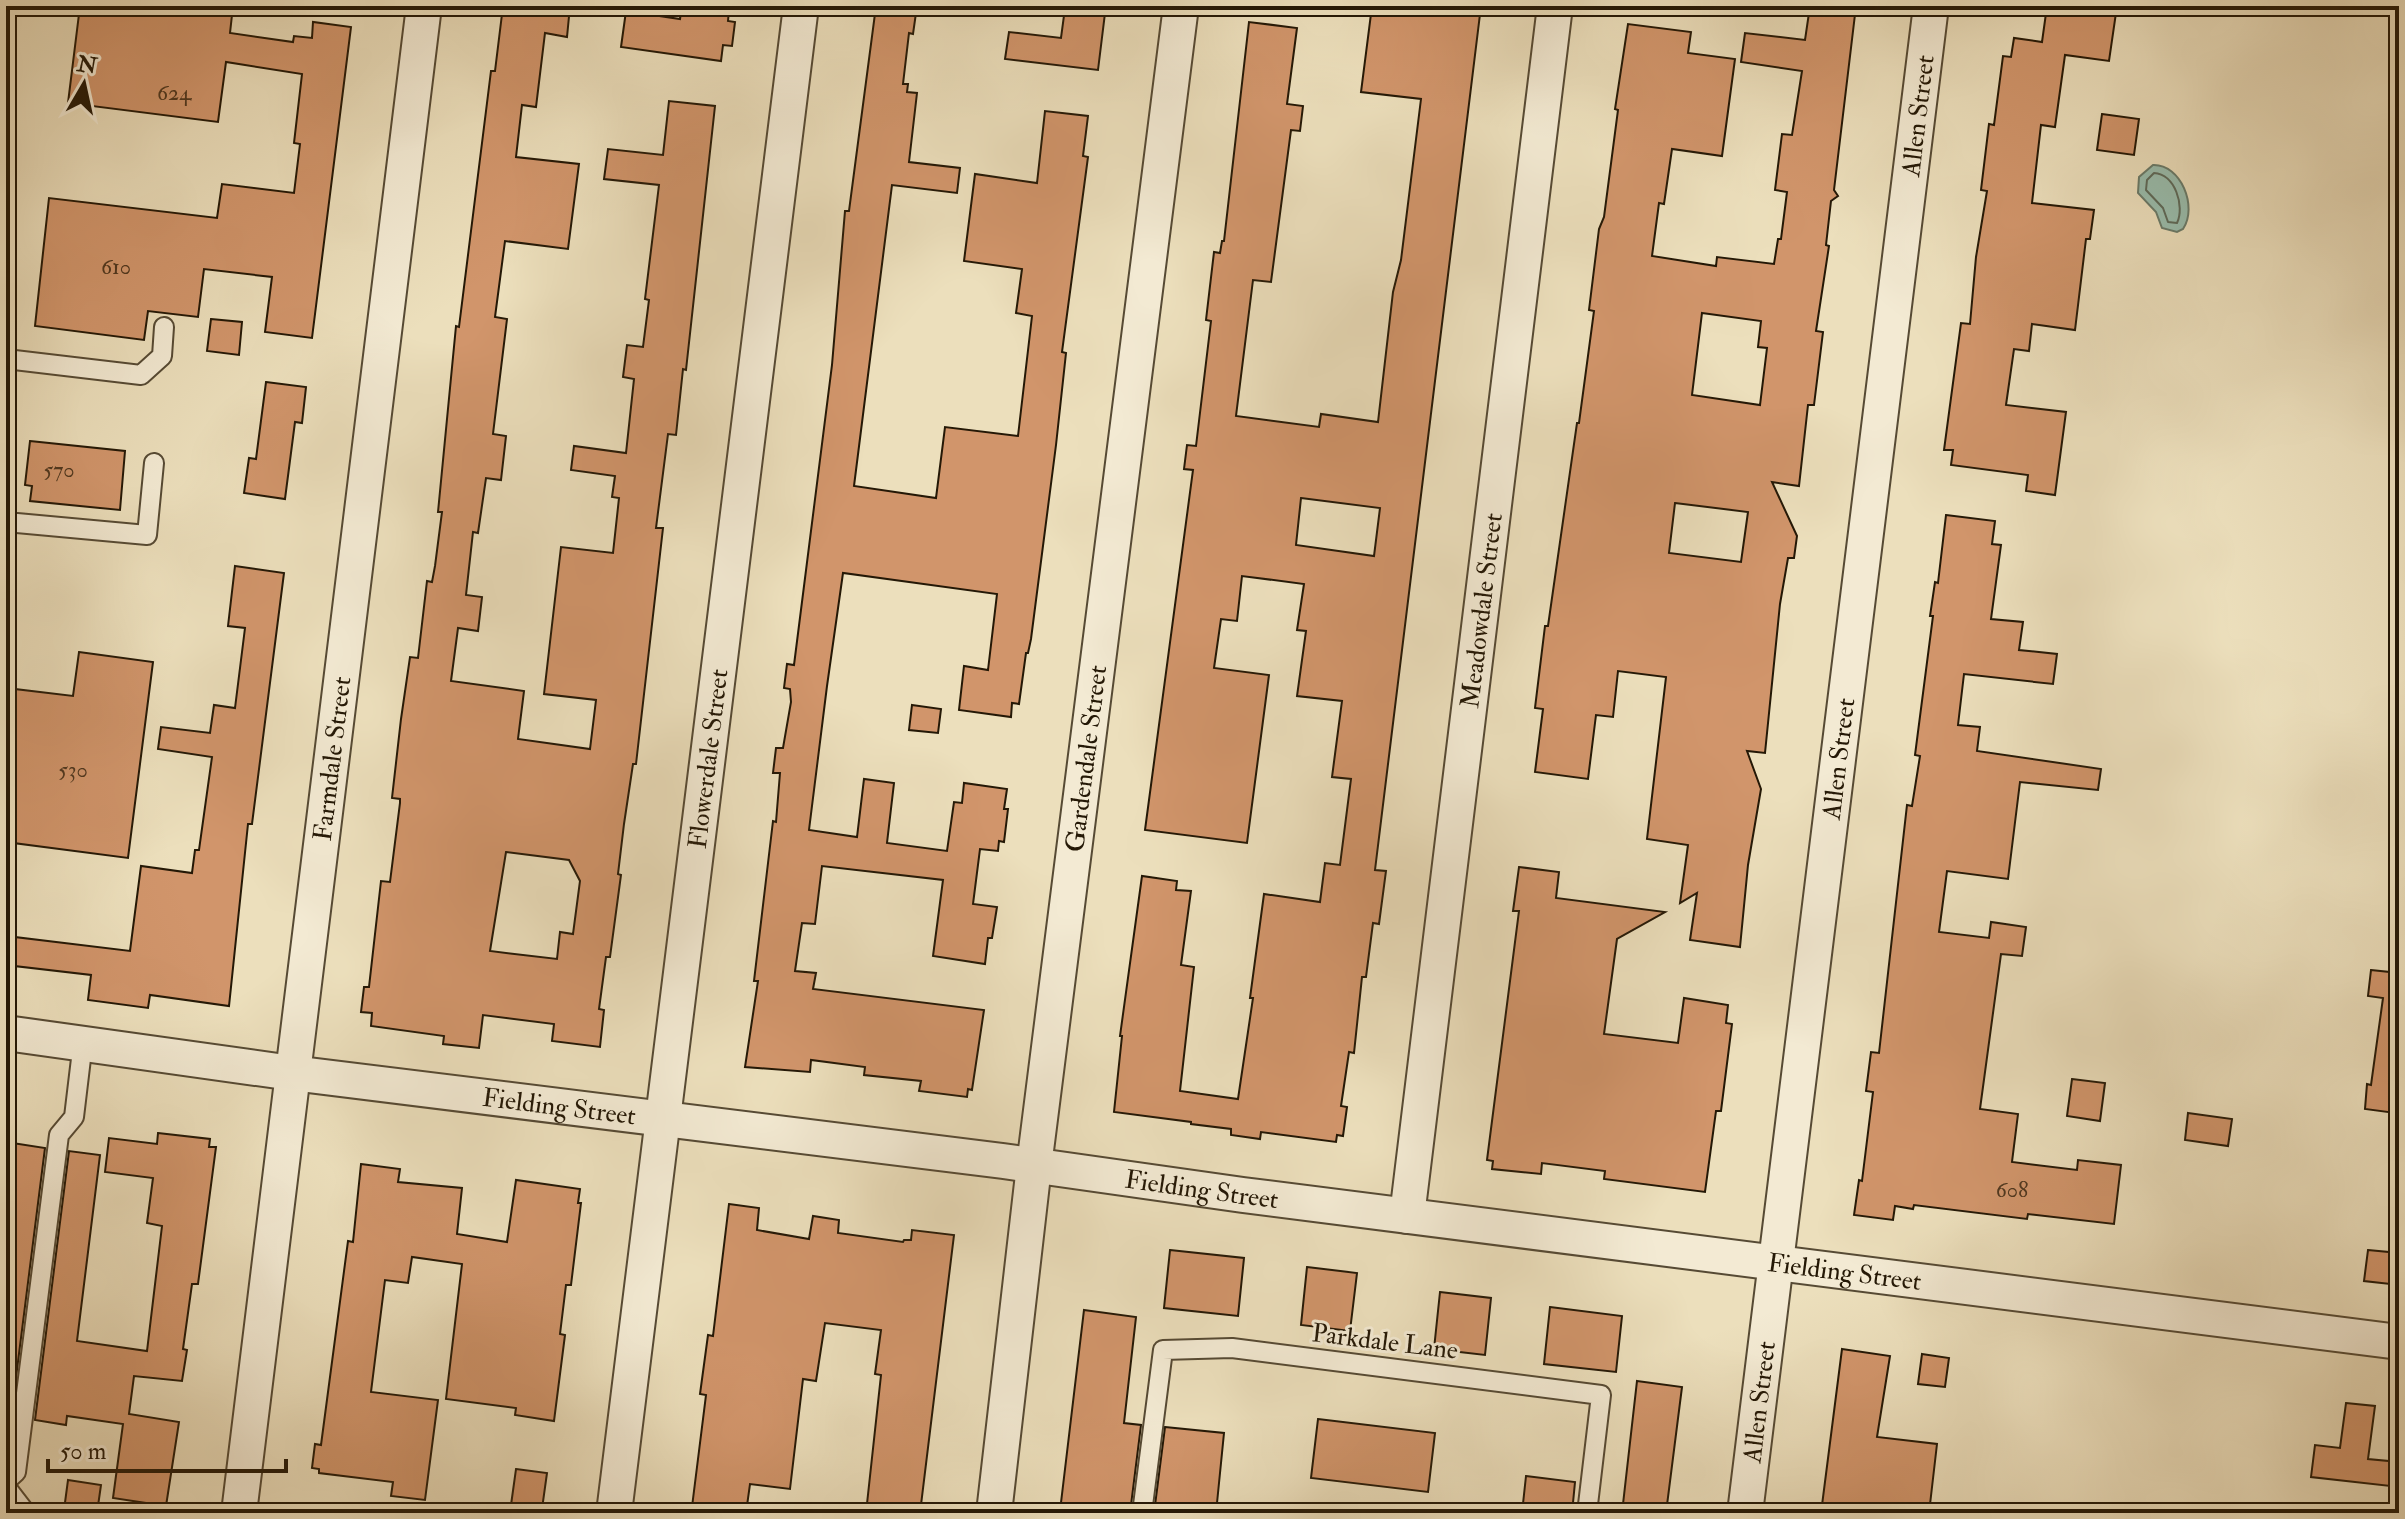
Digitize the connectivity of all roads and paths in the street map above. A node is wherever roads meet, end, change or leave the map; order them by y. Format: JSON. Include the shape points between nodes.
{"nodes":[{"id":1,"x":424,"y":6,"type":"edge"},
{"id":2,"x":801,"y":6,"type":"edge"},
{"id":3,"x":1181,"y":6,"type":"edge"},
{"id":4,"x":1555,"y":6,"type":"edge"},
{"id":5,"x":1931,"y":6,"type":"edge"},
{"id":6,"x":164,"y":327,"type":"dead end"},
{"id":7,"x":6,"y":359,"type":"edge"},
{"id":8,"x":154,"y":463,"type":"dead end"},
{"id":9,"x":6,"y":522,"type":"edge"},
{"id":10,"x":6,"y":1033,"type":"edge"},
{"id":11,"x":83,"y":1042,"type":"junction"},
{"id":12,"x":292,"y":1073,"type":"junction"},
{"id":13,"x":663,"y":1121,"type":"junction"},
{"id":14,"x":1034,"y":1166,"type":"junction"},
{"id":15,"x":1407,"y":1216,"type":"junction"},
{"id":16,"x":1776,"y":1263,"type":"junction"},
{"id":17,"x":2399,"y":1342,"type":"edge"},
{"id":18,"x":6,"y":1481,"type":"edge"},
{"id":19,"x":6,"y":1487,"type":"edge"},
{"id":20,"x":26,"y":1513,"type":"edge"},
{"id":21,"x":239,"y":1513,"type":"edge"},
{"id":22,"x":614,"y":1513,"type":"edge"},
{"id":23,"x":994,"y":1513,"type":"edge"},
{"id":24,"x":1142,"y":1513,"type":"edge"},
{"id":25,"x":1587,"y":1513,"type":"edge"},
{"id":26,"x":1745,"y":1513,"type":"edge"}],
"edges":[{"from":1,"to":12,"type":"street","name":"Farmdale Street"},
{"from":2,"to":13,"type":"street","name":"Flowerdale Street"},
{"from":3,"to":14,"type":"street","name":"Gardendale Street"},
{"from":4,"to":15,"type":"street","name":"Meadowdale Street"},
{"from":5,"to":16,"type":"street","name":"Allen Street"},
{"from":6,"to":7,"type":"lane","via":[[162,356],[141,375]]},
{"from":8,"to":9,"type":"lane","via":[[147,535]]},
{"from":10,"to":11,"type":"street","name":"Fielding Street"},
{"from":11,"to":12,"type":"street","name":"Fielding Street"},
{"from":11,"to":18,"type":"lane","via":[[74,1117],[59,1135],[16,1472]]},
{"from":12,"to":13,"type":"street","name":"Fielding Street"},
{"from":12,"to":21,"type":"street","name":"Farmdale Street"},
{"from":13,"to":14,"type":"street","name":"Fielding Street"},
{"from":13,"to":22,"type":"street","name":"Flowerdale Street"},
{"from":14,"to":15,"type":"street","name":"Fielding Street"},
{"from":14,"to":23,"type":"street","name":"Gardendale Street"},
{"from":15,"to":16,"type":"street","name":"Fielding Street"},
{"from":16,"to":17,"type":"street","name":"Fielding Street"},
{"from":16,"to":26,"type":"street","name":"Allen Street"},
{"from":19,"to":20,"type":"lane"},
{"from":24,"to":25,"type":"lane","name":"Parkdale Lane","via":[[1163,1350],[1232,1348],[1601,1395]]}]}
